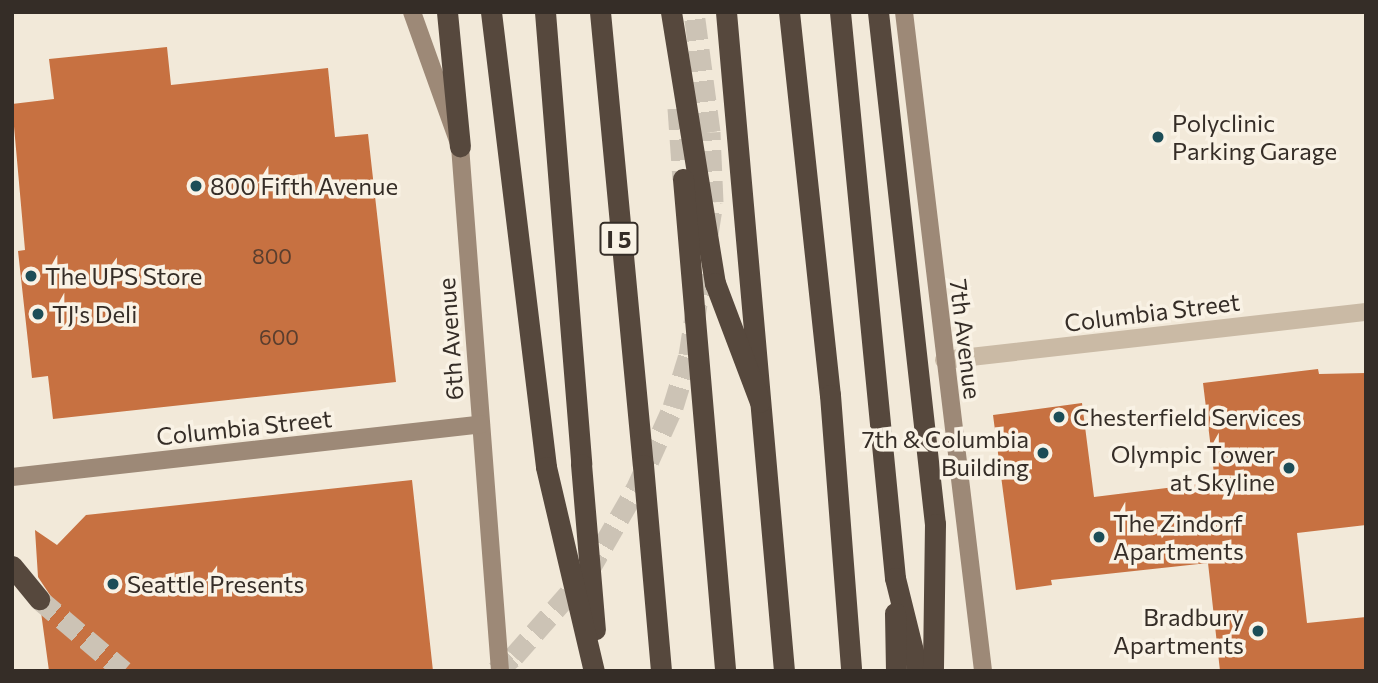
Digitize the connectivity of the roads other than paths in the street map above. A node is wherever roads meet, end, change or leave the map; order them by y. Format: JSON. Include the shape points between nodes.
{"nodes":[{"id":1,"x":412,"y":12,"type":"edge"},
{"id":2,"x":447,"y":12,"type":"edge"},
{"id":3,"x":491,"y":12,"type":"edge"},
{"id":4,"x":545,"y":12,"type":"edge"},
{"id":5,"x":600,"y":12,"type":"edge"},
{"id":6,"x":671,"y":12,"type":"edge"},
{"id":7,"x":726,"y":12,"type":"edge"},
{"id":8,"x":789,"y":12,"type":"edge"},
{"id":9,"x":840,"y":12,"type":"edge"},
{"id":10,"x":878,"y":12,"type":"edge"},
{"id":11,"x":904,"y":12,"type":"edge"},
{"id":12,"x":460,"y":146,"type":"junction"},
{"id":13,"x":683,"y":179,"type":"tunnel mouth"},
{"id":14,"x":1366,"y":312,"type":"edge"},
{"id":15,"x":944,"y":360,"type":"junction"},
{"id":16,"x":760,"y":402,"type":"junction"},
{"id":17,"x":481,"y":424,"type":"junction"},
{"id":18,"x":12,"y":477,"type":"edge"},
{"id":19,"x":12,"y":566,"type":"edge"},
{"id":20,"x":895,"y":578,"type":"junction"},
{"id":21,"x":39,"y":599,"type":"tunnel mouth"},
{"id":22,"x":499,"y":671,"type":"edge"},
{"id":23,"x":596,"y":671,"type":"edge"},
{"id":24,"x":661,"y":671,"type":"edge"},
{"id":25,"x":725,"y":671,"type":"edge"},
{"id":26,"x":784,"y":671,"type":"edge"},
{"id":27,"x":851,"y":671,"type":"edge"},
{"id":28,"x":896,"y":671,"type":"edge"},
{"id":29,"x":918,"y":671,"type":"edge"},
{"id":30,"x":933,"y":671,"type":"edge"},
{"id":31,"x":983,"y":671,"type":"edge"}],
"edges":[{"from":1,"to":12,"type":"street","name":"6th Avenue"},
{"from":2,"to":12,"type":"highway"},
{"from":3,"to":23,"type":"highway","bridge":true,"via":[[545,467]]},
{"from":4,"to":23,"type":"highway","number":"I 5","bridge":true},
{"from":5,"to":24,"type":"highway","number":"I 5","bridge":true},
{"from":6,"to":16,"type":"highway","bridge":true,"via":[[715,283]]},
{"from":7,"to":16,"type":"highway","bridge":true},
{"from":8,"to":27,"type":"highway","via":[[830,395]]},
{"from":9,"to":20,"type":"highway"},
{"from":10,"to":30,"type":"highway","via":[[935,524]]},
{"from":11,"to":15,"type":"street","name":"7th Avenue"},
{"from":12,"to":17,"type":"street","name":"6th Avenue"},
{"from":13,"to":25,"type":"highway","bridge":true},
{"from":14,"to":15,"type":"street","name":"Columbia Street"},
{"from":15,"to":31,"type":"street","name":"7th Avenue"},
{"from":16,"to":26,"type":"highway"},
{"from":17,"to":18,"type":"street","name":"Columbia Street"},
{"from":17,"to":22,"type":"street","name":"6th Avenue"},
{"from":19,"to":21,"type":"highway"},
{"from":20,"to":28,"type":"highway"},
{"from":20,"to":29,"type":"highway"}]}
